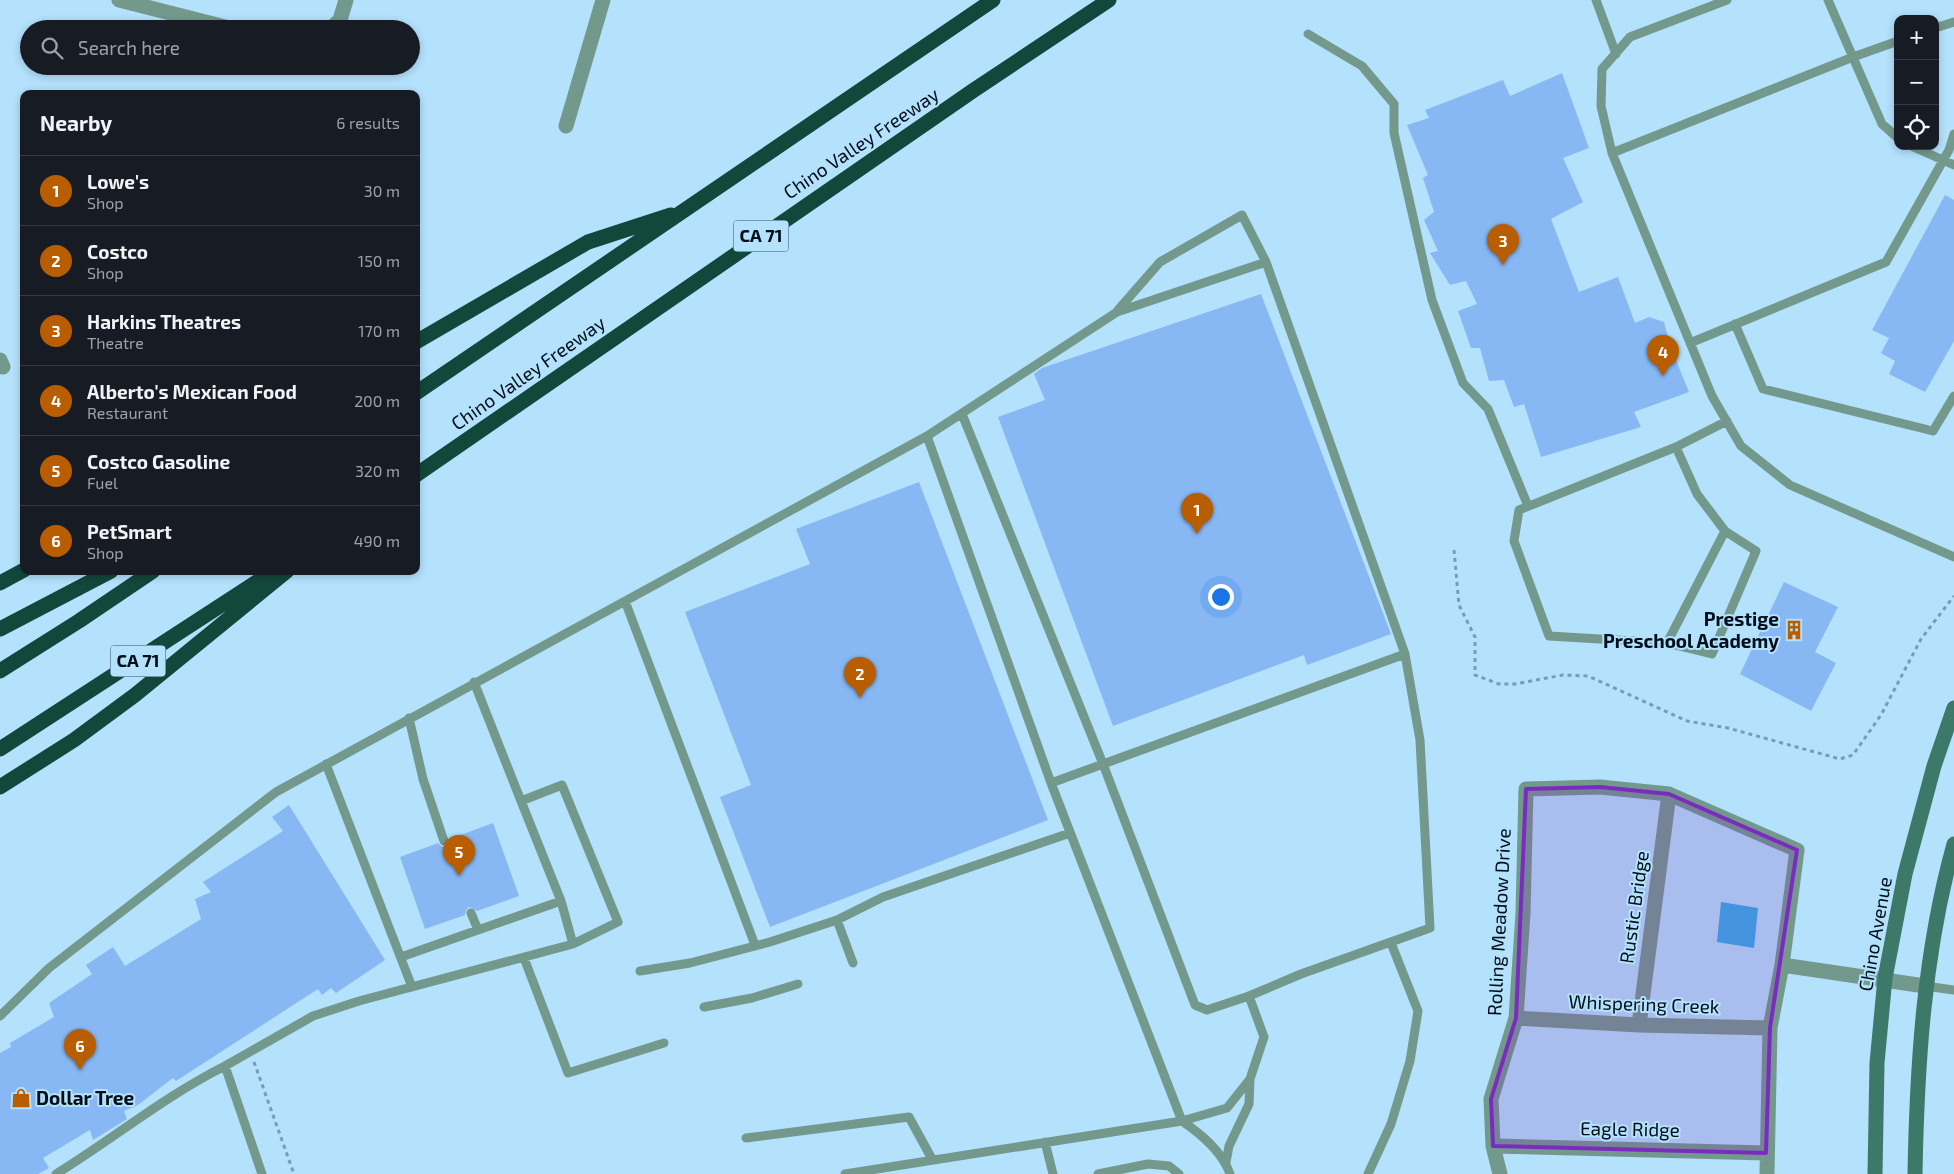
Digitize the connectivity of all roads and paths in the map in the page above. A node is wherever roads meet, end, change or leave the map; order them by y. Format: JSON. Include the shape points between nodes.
{"nodes":[{"id":1,"x":119,"y":0,"type":"edge"},
{"id":2,"x":346,"y":0,"type":"edge"},
{"id":3,"x":603,"y":0,"type":"edge"},
{"id":4,"x":993,"y":0,"type":"edge"},
{"id":5,"x":1109,"y":0,"type":"edge"},
{"id":6,"x":1596,"y":0,"type":"edge"},
{"id":7,"x":1727,"y":0,"type":"edge"},
{"id":8,"x":1828,"y":0,"type":"edge"},
{"id":9,"x":198,"y":20,"type":"edge"},
{"id":10,"x":340,"y":20,"type":"edge"},
{"id":11,"x":1954,"y":22,"type":"edge"},
{"id":12,"x":1939,"y":27,"type":"edge"},
{"id":13,"x":1308,"y":34,"type":"dead end"},
{"id":14,"x":1894,"y":42,"type":"edge"},
{"id":15,"x":1616,"y":54,"type":"junction"},
{"id":16,"x":1853,"y":56,"type":"junction"},
{"id":17,"x":566,"y":126,"type":"dead end"},
{"id":18,"x":1894,"y":134,"type":"edge"},
{"id":19,"x":1954,"y":134,"type":"edge"},
{"id":20,"x":1920,"y":150,"type":"edge"},
{"id":21,"x":1612,"y":153,"type":"junction"},
{"id":22,"x":1943,"y":160,"type":"junction"},
{"id":23,"x":1954,"y":165,"type":"edge"},
{"id":24,"x":689,"y":209,"type":"junction"},
{"id":25,"x":1266,"y":262,"type":"junction"},
{"id":26,"x":1117,"y":312,"type":"junction"},
{"id":27,"x":1736,"y":324,"type":"junction"},
{"id":28,"x":420,"y":340,"type":"edge"},
{"id":29,"x":1690,"y":343,"type":"junction"},
{"id":30,"x":420,"y":390,"type":"edge"},
{"id":31,"x":1954,"y":396,"type":"edge"},
{"id":32,"x":962,"y":414,"type":"junction"},
{"id":33,"x":1727,"y":421,"type":"junction"},
{"id":34,"x":927,"y":436,"type":"junction"},
{"id":35,"x":1676,"y":447,"type":"junction"},
{"id":36,"x":420,"y":472,"type":"edge"},
{"id":37,"x":1528,"y":506,"type":"junction"},
{"id":38,"x":1725,"y":531,"type":"junction"},
{"id":39,"x":1454,"y":550,"type":"dead end"},
{"id":40,"x":1954,"y":558,"type":"edge"},
{"id":41,"x":20,"y":572,"type":"edge"},
{"id":42,"x":103,"y":575,"type":"edge"},
{"id":43,"x":147,"y":575,"type":"edge"},
{"id":44,"x":268,"y":575,"type":"edge"},
{"id":45,"x":282,"y":575,"type":"edge"},
{"id":46,"x":0,"y":583,"type":"edge"},
{"id":47,"x":1954,"y":596,"type":"edge"},
{"id":48,"x":625,"y":601,"type":"junction"},
{"id":49,"x":0,"y":629,"type":"edge"},
{"id":50,"x":1667,"y":643,"type":"junction"},
{"id":51,"x":1406,"y":654,"type":"junction"},
{"id":52,"x":0,"y":671,"type":"edge"},
{"id":53,"x":474,"y":682,"type":"junction"},
{"id":54,"x":1954,"y":708,"type":"edge"},
{"id":55,"x":409,"y":718,"type":"junction"},
{"id":56,"x":0,"y":749,"type":"edge"},
{"id":57,"x":326,"y":764,"type":"junction"},
{"id":58,"x":1102,"y":764,"type":"junction"},
{"id":59,"x":1051,"y":783,"type":"junction"},
{"id":60,"x":0,"y":787,"type":"edge"},
{"id":61,"x":1669,"y":794,"type":"junction"},
{"id":62,"x":521,"y":801,"type":"junction"},
{"id":63,"x":1070,"y":833,"type":"junction"},
{"id":64,"x":444,"y":841,"type":"dead end"},
{"id":65,"x":1954,"y":844,"type":"edge"},
{"id":66,"x":561,"y":901,"type":"junction"},
{"id":67,"x":471,"y":913,"type":"dead end"},
{"id":68,"x":837,"y":920,"type":"junction"},
{"id":69,"x":478,"y":930,"type":"junction"},
{"id":70,"x":1391,"y":943,"type":"junction"},
{"id":71,"x":573,"y":944,"type":"junction"},
{"id":72,"x":755,"y":945,"type":"junction"},
{"id":73,"x":401,"y":957,"type":"junction"},
{"id":74,"x":524,"y":958,"type":"junction"},
{"id":75,"x":853,"y":963,"type":"dead end"},
{"id":76,"x":1782,"y":965,"type":"junction"},
{"id":77,"x":640,"y":971,"type":"dead end"},
{"id":78,"x":1885,"y":978,"type":"junction"},
{"id":79,"x":798,"y":984,"type":"dead end"},
{"id":80,"x":1926,"y":986,"type":"junction"},
{"id":81,"x":412,"y":987,"type":"junction"},
{"id":82,"x":1954,"y":990,"type":"edge"},
{"id":83,"x":1249,"y":996,"type":"junction"},
{"id":84,"x":704,"y":1007,"type":"dead end"},
{"id":85,"x":0,"y":1016,"type":"edge"},
{"id":86,"x":1516,"y":1018,"type":"junction"},
{"id":87,"x":1639,"y":1025,"type":"junction"},
{"id":88,"x":1770,"y":1028,"type":"junction"},
{"id":89,"x":664,"y":1043,"type":"dead end"},
{"id":90,"x":248,"y":1053,"type":"junction"},
{"id":91,"x":225,"y":1066,"type":"junction"},
{"id":92,"x":1250,"y":1079,"type":"junction"},
{"id":93,"x":1182,"y":1120,"type":"junction"},
{"id":94,"x":746,"y":1138,"type":"dead end"},
{"id":95,"x":1045,"y":1142,"type":"junction"},
{"id":96,"x":1492,"y":1146,"type":"junction"},
{"id":97,"x":1766,"y":1153,"type":"junction"},
{"id":98,"x":932,"y":1159,"type":"junction"},
{"id":99,"x":1226,"y":1162,"type":"junction"},
{"id":100,"x":56,"y":1174,"type":"edge"},
{"id":101,"x":262,"y":1174,"type":"edge"},
{"id":102,"x":294,"y":1174,"type":"edge"},
{"id":103,"x":845,"y":1174,"type":"edge"},
{"id":104,"x":1053,"y":1174,"type":"edge"},
{"id":105,"x":1098,"y":1174,"type":"edge"},
{"id":106,"x":1179,"y":1174,"type":"edge"},
{"id":107,"x":1230,"y":1174,"type":"edge"},
{"id":108,"x":1368,"y":1174,"type":"edge"},
{"id":109,"x":1500,"y":1174,"type":"edge"},
{"id":110,"x":1767,"y":1174,"type":"edge"},
{"id":111,"x":1875,"y":1174,"type":"edge"},
{"id":112,"x":1915,"y":1174,"type":"edge"}],
"edges":[{"from":1,"to":9,"type":"street"},
{"from":2,"to":10,"type":"street"},
{"from":3,"to":17,"type":"street"},
{"from":4,"to":24,"type":"highway"},
{"from":5,"to":36,"type":"highway","name":"Chino Valley Freeway","number":"CA 71"},
{"from":6,"to":15,"type":"lane"},
{"from":7,"to":15,"type":"lane","via":[[1630,37]]},
{"from":8,"to":16,"type":"lane"},
{"from":11,"to":12,"type":"lane"},
{"from":13,"to":37,"type":"lane","via":[[1362,66],[1394,104],[1394,133],[1432,300],[1463,383],[1488,409]]},
{"from":14,"to":16,"type":"lane"},
{"from":15,"to":21,"type":"lane","via":[[1602,69],[1601,106]]},
{"from":16,"to":18,"type":"lane","via":[[1882,124]]},
{"from":16,"to":21,"type":"lane"},
{"from":19,"to":22,"type":"lane"},
{"from":20,"to":22,"type":"lane"},
{"from":21,"to":29,"type":"lane"},
{"from":22,"to":23,"type":"lane"},
{"from":22,"to":27,"type":"lane","via":[[1886,262]]},
{"from":24,"to":28,"type":"highway","via":[[588,242]]},
{"from":24,"to":30,"type":"highway"},
{"from":25,"to":26,"type":"lane"},
{"from":25,"to":26,"type":"lane","via":[[1242,215],[1160,262]]},
{"from":25,"to":51,"type":"lane"},
{"from":26,"to":32,"type":"lane"},
{"from":27,"to":29,"type":"lane"},
{"from":27,"to":31,"type":"lane","via":[[1763,389],[1933,431]]},
{"from":29,"to":33,"type":"lane","via":[[1712,396]]},
{"from":32,"to":34,"type":"lane"},
{"from":32,"to":58,"type":"lane"},
{"from":33,"to":35,"type":"lane"},
{"from":33,"to":40,"type":"lane","via":[[1741,446],[1790,485]]},
{"from":34,"to":48,"type":"lane"},
{"from":34,"to":59,"type":"lane"},
{"from":35,"to":37,"type":"lane"},
{"from":35,"to":38,"type":"lane","via":[[1696,494]]},
{"from":37,"to":50,"type":"lane","via":[[1519,510],[1514,541],[1550,636]]},
{"from":38,"to":50,"type":"lane"},
{"from":38,"to":50,"type":"lane","via":[[1756,551],[1712,654]]},
{"from":39,"to":47,"type":"path","via":[[1459,605],[1475,637],[1476,675],[1499,684],[1563,675],[1588,676],[1687,721],[1745,732],[1840,759],[1852,755],[1880,715],[1921,639]]},
{"from":41,"to":46,"type":"highway"},
{"from":42,"to":49,"type":"highway"},
{"from":43,"to":52,"type":"highway"},
{"from":44,"to":56,"type":"highway","number":"CA 71"},
{"from":45,"to":60,"type":"highway","via":[[128,700],[74,740]]},
{"from":48,"to":53,"type":"lane"},
{"from":48,"to":72,"type":"lane"},
{"from":51,"to":58,"type":"lane"},
{"from":51,"to":70,"type":"lane","via":[[1420,740],[1430,928]]},
{"from":53,"to":55,"type":"lane"},
{"from":53,"to":62,"type":"lane"},
{"from":54,"to":78,"type":"main road","name":"Chino Avenue","via":[[1934,766],[1905,874]]},
{"from":55,"to":57,"type":"lane"},
{"from":55,"to":64,"type":"lane","via":[[423,779]]},
{"from":57,"to":73,"type":"lane"},
{"from":57,"to":85,"type":"lane","via":[[276,792],[49,968]]},
{"from":58,"to":59,"type":"lane"},
{"from":58,"to":83,"type":"lane","via":[[1196,1005],[1207,1010]]},
{"from":59,"to":63,"type":"lane"},
{"from":61,"to":76,"type":"street","via":[[1797,850]]},
{"from":61,"to":86,"type":"street","name":"Rolling Meadow Drive","via":[[1600,787],[1526,789]]},
{"from":61,"to":87,"type":"street","name":"Rustic Bridge"},
{"from":62,"to":66,"type":"lane"},
{"from":62,"to":71,"type":"lane","via":[[562,785],[618,922]]},
{"from":63,"to":68,"type":"lane","via":[[883,898]]},
{"from":63,"to":93,"type":"lane"},
{"from":65,"to":80,"type":"main road"},
{"from":66,"to":69,"type":"lane"},
{"from":66,"to":71,"type":"lane"},
{"from":67,"to":69,"type":"lane"},
{"from":68,"to":72,"type":"lane"},
{"from":68,"to":75,"type":"lane"},
{"from":69,"to":73,"type":"lane"},
{"from":70,"to":83,"type":"lane"},
{"from":70,"to":108,"type":"lane","via":[[1418,1011],[1410,1061],[1394,1115]]},
{"from":71,"to":74,"type":"lane"},
{"from":72,"to":77,"type":"lane","via":[[690,963]]},
{"from":73,"to":81,"type":"lane"},
{"from":74,"to":81,"type":"lane"},
{"from":74,"to":89,"type":"lane","via":[[568,1072]]},
{"from":76,"to":78,"type":"street"},
{"from":76,"to":88,"type":"street"},
{"from":78,"to":80,"type":"street"},
{"from":78,"to":111,"type":"main road","name":"Chino Avenue","via":[[1877,1063]]},
{"from":79,"to":84,"type":"lane","via":[[752,998]]},
{"from":80,"to":82,"type":"lane"},
{"from":80,"to":112,"type":"main road","via":[[1917,1081]]},
{"from":81,"to":90,"type":"lane","via":[[313,1016]]},
{"from":83,"to":92,"type":"lane","via":[[1264,1037]]},
{"from":86,"to":87,"type":"street","name":"Whispering Creek"},
{"from":86,"to":96,"type":"street","name":"Rolling Meadow Drive","via":[[1491,1099]]},
{"from":87,"to":88,"type":"street","name":"Whispering Creek"},
{"from":88,"to":97,"type":"street"},
{"from":90,"to":91,"type":"lane"},
{"from":90,"to":102,"type":"path","via":[[257,1066]]},
{"from":91,"to":100,"type":"lane","via":[[191,1083]]},
{"from":91,"to":101,"type":"lane"},
{"from":92,"to":93,"type":"lane","via":[[1227,1108]]},
{"from":92,"to":99,"type":"lane","via":[[1249,1104],[1229,1146]]},
{"from":93,"to":95,"type":"lane"},
{"from":93,"to":99,"type":"lane"},
{"from":94,"to":98,"type":"lane","via":[[910,1117]]},
{"from":95,"to":98,"type":"lane"},
{"from":95,"to":104,"type":"lane"},
{"from":96,"to":97,"type":"street","name":"Eagle Ridge"},
{"from":96,"to":109,"type":"street","name":"Rolling Meadow Drive"},
{"from":97,"to":110,"type":"street"},
{"from":98,"to":103,"type":"lane"},
{"from":99,"to":107,"type":"lane"},
{"from":105,"to":106,"type":"lane","via":[[1148,1164],[1169,1166]]}]}
